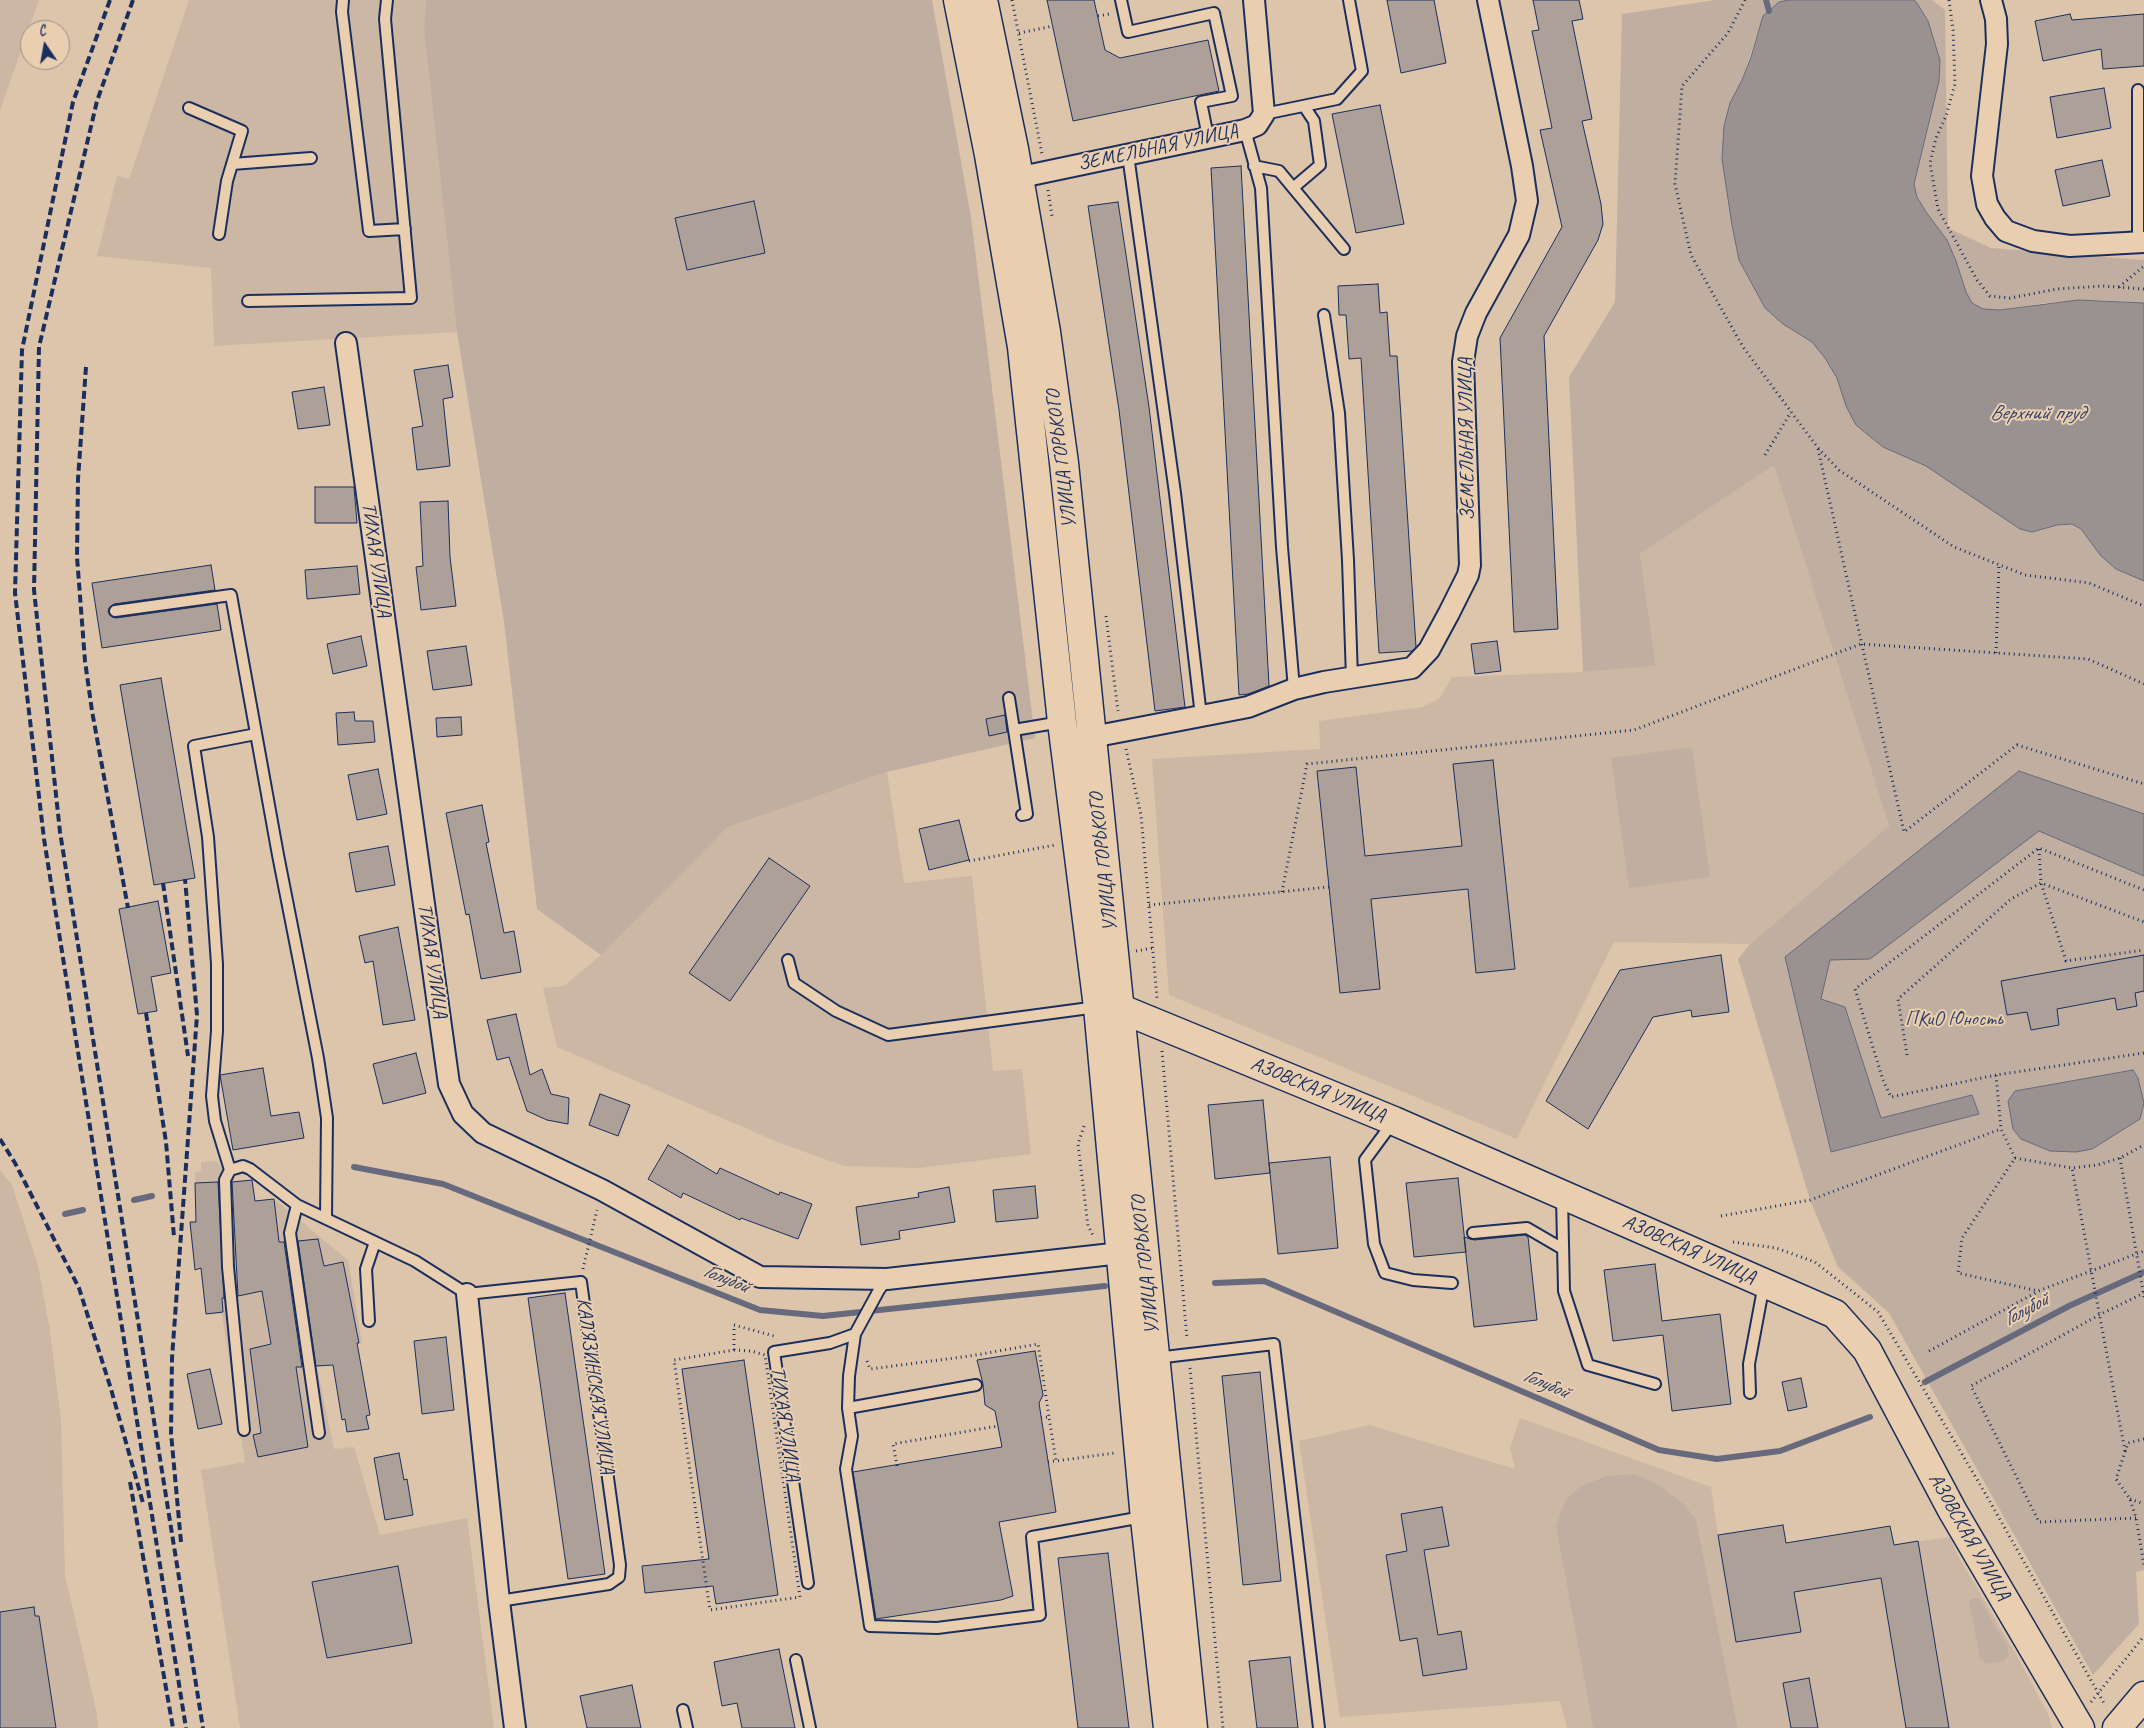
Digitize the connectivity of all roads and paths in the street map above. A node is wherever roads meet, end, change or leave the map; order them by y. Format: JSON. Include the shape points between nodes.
{"nodes":[{"id":1,"x":343,"y":0,"type":"edge"},
{"id":2,"x":387,"y":0,"type":"edge"},
{"id":3,"x":958,"y":0,"type":"edge"},
{"id":4,"x":983,"y":0,"type":"edge"},
{"id":5,"x":1012,"y":0,"type":"edge"},
{"id":6,"x":1121,"y":0,"type":"edge"},
{"id":7,"x":1254,"y":0,"type":"edge"},
{"id":8,"x":1349,"y":0,"type":"edge"},
{"id":9,"x":1488,"y":0,"type":"edge"},
{"id":10,"x":1745,"y":0,"type":"edge"},
{"id":11,"x":1991,"y":0,"type":"edge"},
{"id":12,"x":1053,"y":26,"type":"dead end"},
{"id":13,"x":1019,"y":33,"type":"junction"},
{"id":14,"x":2138,"y":90,"type":"dead end"},
{"id":15,"x":1304,"y":106,"type":"junction"},
{"id":16,"x":188,"y":108,"type":"dead end"},
{"id":17,"x":1264,"y":114,"type":"junction"},
{"id":18,"x":1244,"y":130,"type":"junction"},
{"id":19,"x":1208,"y":137,"type":"junction"},
{"id":20,"x":1128,"y":155,"type":"junction"},
{"id":21,"x":311,"y":158,"type":"dead end"},
{"id":22,"x":232,"y":164,"type":"junction"},
{"id":23,"x":1254,"y":166,"type":"junction"},
{"id":24,"x":1032,"y":175,"type":"junction"},
{"id":25,"x":993,"y":183,"type":"junction"},
{"id":26,"x":1293,"y":188,"type":"junction"},
{"id":27,"x":1053,"y":220,"type":"dead end"},
{"id":28,"x":405,"y":229,"type":"junction"},
{"id":29,"x":219,"y":234,"type":"dead end"},
{"id":30,"x":2141,"y":242,"type":"edge"},
{"id":31,"x":1344,"y":249,"type":"dead end"},
{"id":32,"x":2144,"y":266,"type":"edge"},
{"id":33,"x":2119,"y":287,"type":"dead end"},
{"id":34,"x":248,"y":301,"type":"dead end"},
{"id":35,"x":1324,"y":315,"type":"dead end"},
{"id":36,"x":346,"y":342,"type":"dead end"},
{"id":37,"x":1791,"y":412,"type":"junction"},
{"id":38,"x":1818,"y":448,"type":"junction"},
{"id":39,"x":1765,"y":455,"type":"dead end"},
{"id":40,"x":1999,"y":564,"type":"junction"},
{"id":41,"x":2144,"y":606,"type":"edge"},
{"id":42,"x":115,"y":611,"type":"dead end"},
{"id":43,"x":1105,"y":613,"type":"dead end"},
{"id":44,"x":1861,"y":644,"type":"junction"},
{"id":45,"x":1996,"y":653,"type":"junction"},
{"id":46,"x":1352,"y":678,"type":"junction"},
{"id":47,"x":2144,"y":684,"type":"edge"},
{"id":48,"x":1294,"y":689,"type":"junction"},
{"id":49,"x":1009,"y":698,"type":"dead end"},
{"id":50,"x":1201,"y":716,"type":"junction"},
{"id":51,"x":1062,"y":722,"type":"junction"},
{"id":52,"x":1014,"y":730,"type":"junction"},
{"id":53,"x":1120,"y":731,"type":"junction"},
{"id":54,"x":256,"y":734,"type":"junction"},
{"id":55,"x":1092,"y":737,"type":"junction"},
{"id":56,"x":2144,"y":784,"type":"edge"},
{"id":57,"x":1022,"y":815,"type":"dead end"},
{"id":58,"x":1063,"y":843,"type":"dead end"},
{"id":59,"x":2039,"y":848,"type":"junction"},
{"id":60,"x":969,"y":860,"type":"dead end"},
{"id":61,"x":2041,"y":883,"type":"junction"},
{"id":62,"x":1329,"y":887,"type":"dead end"},
{"id":63,"x":2144,"y":890,"type":"edge"},
{"id":64,"x":1282,"y":892,"type":"junction"},
{"id":65,"x":1149,"y":906,"type":"junction"},
{"id":66,"x":2144,"y":922,"type":"edge"},
{"id":67,"x":2144,"y":950,"type":"edge"},
{"id":68,"x":788,"y":960,"type":"dead end"},
{"id":69,"x":1109,"y":1007,"type":"junction"},
{"id":70,"x":1159,"y":1024,"type":"junction"},
{"id":71,"x":2144,"y":1053,"type":"edge"},
{"id":72,"x":1907,"y":1055,"type":"dead end"},
{"id":73,"x":1996,"y":1075,"type":"junction"},
{"id":74,"x":1394,"y":1121,"type":"junction"},
{"id":75,"x":1085,"y":1125,"type":"dead end"},
{"id":76,"x":2001,"y":1129,"type":"junction"},
{"id":77,"x":2144,"y":1145,"type":"edge"},
{"id":78,"x":2015,"y":1158,"type":"junction"},
{"id":79,"x":2120,"y":1158,"type":"junction"},
{"id":80,"x":2072,"y":1168,"type":"junction"},
{"id":81,"x":230,"y":1170,"type":"junction"},
{"id":82,"x":602,"y":1190,"type":"junction"},
{"id":83,"x":1562,"y":1195,"type":"junction"},
{"id":84,"x":297,"y":1205,"type":"junction"},
{"id":85,"x":1721,"y":1216,"type":"dead end"},
{"id":86,"x":326,"y":1218,"type":"junction"},
{"id":87,"x":1472,"y":1233,"type":"dead end"},
{"id":88,"x":375,"y":1242,"type":"junction"},
{"id":89,"x":1730,"y":1242,"type":"dead end"},
{"id":90,"x":1563,"y":1249,"type":"junction"},
{"id":91,"x":2144,"y":1251,"type":"edge"},
{"id":92,"x":1113,"y":1254,"type":"junction"},
{"id":93,"x":2137,"y":1255,"type":"junction"},
{"id":94,"x":2091,"y":1271,"type":"junction"},
{"id":95,"x":581,"y":1282,"type":"junction"},
{"id":96,"x":1452,"y":1283,"type":"dead end"},
{"id":97,"x":1764,"y":1283,"type":"junction"},
{"id":98,"x":883,"y":1285,"type":"junction"},
{"id":99,"x":2038,"y":1291,"type":"junction"},
{"id":100,"x":466,"y":1294,"type":"junction"},
{"id":101,"x":2144,"y":1294,"type":"edge"},
{"id":102,"x":2099,"y":1315,"type":"junction"},
{"id":103,"x":369,"y":1321,"type":"dead end"},
{"id":104,"x":855,"y":1334,"type":"junction"},
{"id":105,"x":782,"y":1336,"type":"dead end"},
{"id":106,"x":734,"y":1350,"type":"junction"},
{"id":107,"x":1929,"y":1352,"type":"dead end"},
{"id":108,"x":1189,"y":1355,"type":"junction"},
{"id":109,"x":1156,"y":1358,"type":"junction"},
{"id":110,"x":1655,"y":1384,"type":"dead end"},
{"id":111,"x":976,"y":1385,"type":"dead end"},
{"id":112,"x":1750,"y":1393,"type":"dead end"},
{"id":113,"x":848,"y":1408,"type":"junction"},
{"id":114,"x":1049,"y":1416,"type":"junction"},
{"id":115,"x":1041,"y":1418,"type":"dead end"},
{"id":116,"x":998,"y":1426,"type":"dead end"},
{"id":117,"x":244,"y":1430,"type":"dead end"},
{"id":118,"x":319,"y":1433,"type":"dead end"},
{"id":119,"x":2144,"y":1439,"type":"edge"},
{"id":120,"x":2125,"y":1451,"type":"junction"},
{"id":121,"x":1122,"y":1452,"type":"dead end"},
{"id":122,"x":1056,"y":1461,"type":"junction"},
{"id":123,"x":1048,"y":1462,"type":"dead end"},
{"id":124,"x":896,"y":1466,"type":"dead end"},
{"id":125,"x":2130,"y":1499,"type":"junction"},
{"id":126,"x":2144,"y":1504,"type":"edge"},
{"id":127,"x":2136,"y":1518,"type":"junction"},
{"id":128,"x":1146,"y":1519,"type":"junction"},
{"id":129,"x":2144,"y":1565,"type":"edge"},
{"id":130,"x":808,"y":1583,"type":"dead end"},
{"id":131,"x":499,"y":1601,"type":"junction"},
{"id":132,"x":2144,"y":1636,"type":"edge"},
{"id":133,"x":796,"y":1660,"type":"dead end"},
{"id":134,"x":2097,"y":1692,"type":"junction"},
{"id":135,"x":2144,"y":1696,"type":"edge"},
{"id":136,"x":683,"y":1710,"type":"dead end"},
{"id":137,"x":2118,"y":1727,"type":"edge"},
{"id":138,"x":515,"y":1728,"type":"edge"},
{"id":139,"x":687,"y":1728,"type":"edge"},
{"id":140,"x":810,"y":1728,"type":"edge"},
{"id":141,"x":1168,"y":1728,"type":"edge"},
{"id":142,"x":1194,"y":1728,"type":"edge"},
{"id":143,"x":1223,"y":1728,"type":"edge"},
{"id":144,"x":1319,"y":1728,"type":"edge"},
{"id":145,"x":2080,"y":1728,"type":"edge"}],
"edges":[{"from":1,"to":28,"type":"lane","via":[[369,231]]},
{"from":2,"to":28,"type":"lane","via":[[385,19]]},
{"from":3,"to":25,"type":"main road","name":"УЛИЦА ГОРЬКОГО"},
{"from":4,"to":24,"type":"main road","name":"УЛИЦА ГОРЬКОГО"},
{"from":5,"to":13,"type":"path"},
{"from":6,"to":19,"type":"lane","via":[[1128,32],[1214,13],[1232,96],[1201,102]]},
{"from":7,"to":17,"type":"street","name":"ЗЕМЕЛЬНАЯ УЛИЦА"},
{"from":8,"to":15,"type":"lane","via":[[1362,71],[1337,99]]},
{"from":9,"to":46,"type":"street","name":"ЗЕМЕЛЬНАЯ УЛИЦА","via":[[1527,201],[1519,235],[1476,313],[1463,362],[1468,575],[1429,650],[1412,668]]},
{"from":10,"to":37,"type":"path","via":[[1728,33],[1682,86],[1675,184],[1691,255],[1743,347]]},
{"from":11,"to":30,"type":"street","via":[[1997,44],[1982,176],[1987,204],[1994,218],[2006,231],[2033,241],[2070,246]]},
{"from":12,"to":13,"type":"path"},
{"from":13,"to":24,"type":"path"},
{"from":14,"to":30,"type":"lane"},
{"from":15,"to":17,"type":"lane"},
{"from":15,"to":26,"type":"lane","via":[[1314,121],[1320,165]]},
{"from":16,"to":22,"type":"lane","via":[[242,131]]},
{"from":17,"to":18,"type":"street","name":"ЗЕМЕЛЬНАЯ УЛИЦА","via":[[1257,125]]},
{"from":18,"to":19,"type":"street","name":"ЗЕМЕЛЬНАЯ УЛИЦА"},
{"from":18,"to":23,"type":"lane"},
{"from":19,"to":20,"type":"street","name":"ЗЕМЕЛЬНАЯ УЛИЦА"},
{"from":20,"to":24,"type":"street","name":"ЗЕМЕЛЬНАЯ УЛИЦА"},
{"from":20,"to":50,"type":"lane","via":[[1175,493]]},
{"from":21,"to":22,"type":"lane"},
{"from":22,"to":29,"type":"lane"},
{"from":23,"to":26,"type":"lane","via":[[1279,171]]},
{"from":23,"to":48,"type":"lane","via":[[1261,188],[1282,547]]},
{"from":24,"to":25,"type":"street","name":"ЗЕМЕЛЬНАЯ УЛИЦА"},
{"from":24,"to":27,"type":"path"},
{"from":24,"to":55,"type":"main road","name":"УЛИЦА ГОРЬКОГО","via":[[1046,332],[1064,463]]},
{"from":25,"to":51,"type":"main road","name":"УЛИЦА ГОРЬКОГО","via":[[1022,347]]},
{"from":26,"to":31,"type":"lane"},
{"from":28,"to":34,"type":"lane","via":[[411,298]]},
{"from":32,"to":33,"type":"path"},
{"from":35,"to":46,"type":"lane","via":[[1339,414]]},
{"from":36,"to":82,"type":"street","name":"ТИХАЯ УЛИЦА","via":[[449,1084],[463,1114],[483,1133]]},
{"from":37,"to":38,"type":"path"},
{"from":37,"to":39,"type":"path"},
{"from":38,"to":40,"type":"path","via":[[1839,470],[1954,548]]},
{"from":38,"to":44,"type":"path"},
{"from":40,"to":41,"type":"path","via":[[2025,575],[2089,584]]},
{"from":40,"to":45,"type":"path"},
{"from":42,"to":54,"type":"lane","via":[[231,595]]},
{"from":43,"to":53,"type":"path"},
{"from":44,"to":45,"type":"path"},
{"from":44,"to":56,"type":"path","via":[[1904,832],[2017,745]]},
{"from":44,"to":64,"type":"path","via":[[1634,730],[1307,764]]},
{"from":45,"to":47,"type":"path","via":[[2088,659]]},
{"from":46,"to":48,"type":"street","name":"ЗЕМЕЛЬНАЯ УЛИЦА"},
{"from":48,"to":50,"type":"street","name":"ЗЕМЕЛЬНАЯ УЛИЦА","via":[[1248,707]]},
{"from":49,"to":52,"type":"lane"},
{"from":50,"to":53,"type":"street","name":"ЗЕМЕЛЬНАЯ УЛИЦА"},
{"from":51,"to":52,"type":"lane"},
{"from":51,"to":69,"type":"main road","name":"УЛИЦА ГОРЬКОГО"},
{"from":52,"to":57,"type":"lane","via":[[1027,814]]},
{"from":53,"to":55,"type":"street","name":"ЗЕМЕЛЬНАЯ УЛИЦА"},
{"from":53,"to":65,"type":"path","via":[[1130,758],[1141,816]]},
{"from":54,"to":81,"type":"lane","via":[[194,746],[208,837],[217,964],[217,1031],[212,1096],[215,1120]]},
{"from":54,"to":86,"type":"lane","via":[[327,1118]]},
{"from":55,"to":69,"type":"main road","name":"УЛИЦА ГОРЬКОГО"},
{"from":58,"to":60,"type":"path"},
{"from":59,"to":61,"type":"path"},
{"from":59,"to":63,"type":"path"},
{"from":59,"to":73,"type":"path","via":[[1855,989],[1890,1097]]},
{"from":61,"to":66,"type":"path"},
{"from":61,"to":67,"type":"path","via":[[2066,961]]},
{"from":61,"to":72,"type":"path","via":[[2011,899],[1898,999]]},
{"from":62,"to":64,"type":"path"},
{"from":64,"to":65,"type":"path"},
{"from":65,"to":70,"type":"path"},
{"from":68,"to":69,"type":"lane","via":[[794,983],[836,1011],[888,1036]]},
{"from":69,"to":70,"type":"main road","name":"АЗОВСКАЯ УЛИЦА"},
{"from":69,"to":92,"type":"main road","name":"УЛИЦА ГОРЬКОГО"},
{"from":69,"to":109,"type":"main road","name":"УЛИЦА ГОРЬКОГО"},
{"from":70,"to":74,"type":"main road","name":"АЗОВСКАЯ УЛИЦА"},
{"from":70,"to":108,"type":"path"},
{"from":71,"to":73,"type":"path"},
{"from":73,"to":76,"type":"path"},
{"from":74,"to":83,"type":"main road","name":"АЗОВСКАЯ УЛИЦА"},
{"from":74,"to":96,"type":"lane","via":[[1365,1160],[1374,1244],[1385,1273],[1413,1280]]},
{"from":75,"to":92,"type":"path","via":[[1078,1144],[1088,1226]]},
{"from":76,"to":78,"type":"path"},
{"from":76,"to":85,"type":"path","via":[[1810,1200]]},
{"from":77,"to":79,"type":"path"},
{"from":78,"to":80,"type":"path"},
{"from":78,"to":99,"type":"path","via":[[1962,1238],[1958,1273]]},
{"from":79,"to":80,"type":"path"},
{"from":79,"to":93,"type":"path"},
{"from":80,"to":94,"type":"path"},
{"from":81,"to":84,"type":"lane","via":[[243,1166],[250,1169]]},
{"from":81,"to":117,"type":"lane","via":[[224,1180],[228,1267]]},
{"from":82,"to":95,"type":"path"},
{"from":82,"to":98,"type":"street","name":"ТИХАЯ УЛИЦА","via":[[760,1277]]},
{"from":83,"to":90,"type":"lane"},
{"from":83,"to":97,"type":"main road","name":"АЗОВСКАЯ УЛИЦА"},
{"from":84,"to":86,"type":"lane"},
{"from":84,"to":118,"type":"lane","via":[[290,1233]]},
{"from":86,"to":88,"type":"lane"},
{"from":87,"to":90,"type":"lane","via":[[1527,1228]]},
{"from":88,"to":100,"type":"lane","via":[[415,1260]]},
{"from":88,"to":103,"type":"lane","via":[[366,1269]]},
{"from":89,"to":134,"type":"path","via":[[1776,1248],[1815,1262],[1878,1312]]},
{"from":90,"to":110,"type":"lane","via":[[1564,1291],[1588,1366]]},
{"from":91,"to":93,"type":"path"},
{"from":92,"to":98,"type":"street","name":"ТИХАЯ УЛИЦА"},
{"from":92,"to":128,"type":"main road","name":"УЛИЦА ГОРЬКОГО"},
{"from":93,"to":94,"type":"path"},
{"from":93,"to":101,"type":"path"},
{"from":94,"to":99,"type":"path"},
{"from":94,"to":102,"type":"path"},
{"from":95,"to":100,"type":"lane","name":"КАЛЯЗИНСКАЯ УЛИЦА"},
{"from":95,"to":131,"type":"lane","name":"КАЛЯЗИНСКАЯ УЛИЦА","via":[[620,1565],[619,1577],[609,1584]]},
{"from":97,"to":112,"type":"lane","via":[[1749,1364]]},
{"from":97,"to":145,"type":"main road","name":"АЗОВСКАЯ УЛИЦА","via":[[1835,1314],[1867,1350],[1952,1510]]},
{"from":98,"to":104,"type":"lane"},
{"from":99,"to":107,"type":"path"},
{"from":100,"to":131,"type":"street"},
{"from":101,"to":102,"type":"path"},
{"from":102,"to":120,"type":"path"},
{"from":102,"to":127,"type":"path","via":[[1971,1386],[2039,1522]]},
{"from":104,"to":113,"type":"lane"},
{"from":104,"to":114,"type":"path","via":[[870,1369],[1038,1344]]},
{"from":104,"to":130,"type":"lane","name":"ТИХАЯ УЛИЦА","via":[[830,1343],[774,1352]]},
{"from":105,"to":106,"type":"path","via":[[734,1325]]},
{"from":106,"to":106,"type":"path","via":[[765,1354],[800,1597],[710,1610],[674,1360]]},
{"from":108,"to":109,"type":"lane"},
{"from":108,"to":143,"type":"path"},
{"from":108,"to":144,"type":"lane","via":[[1274,1344]]},
{"from":109,"to":142,"type":"main road","name":"УЛИЦА ГОРЬКОГО"},
{"from":111,"to":113,"type":"lane"},
{"from":113,"to":128,"type":"lane","via":[[852,1436],[846,1470],[870,1626],[937,1628],[1040,1615],[1032,1537]]},
{"from":114,"to":115,"type":"path"},
{"from":114,"to":122,"type":"path"},
{"from":116,"to":124,"type":"path","via":[[893,1444]]},
{"from":119,"to":120,"type":"path","via":[[2128,1443]]},
{"from":120,"to":125,"type":"path","via":[[2116,1479]]},
{"from":121,"to":122,"type":"path"},
{"from":122,"to":123,"type":"path"},
{"from":125,"to":126,"type":"path"},
{"from":125,"to":127,"type":"path"},
{"from":127,"to":129,"type":"path"},
{"from":128,"to":141,"type":"main road","name":"УЛИЦА ГОРЬКОГО"},
{"from":131,"to":138,"type":"street"},
{"from":132,"to":134,"type":"path"},
{"from":133,"to":140,"type":"lane"},
{"from":134,"to":137,"type":"path"},
{"from":135,"to":137,"type":"main road"},
{"from":136,"to":139,"type":"lane"}]}
